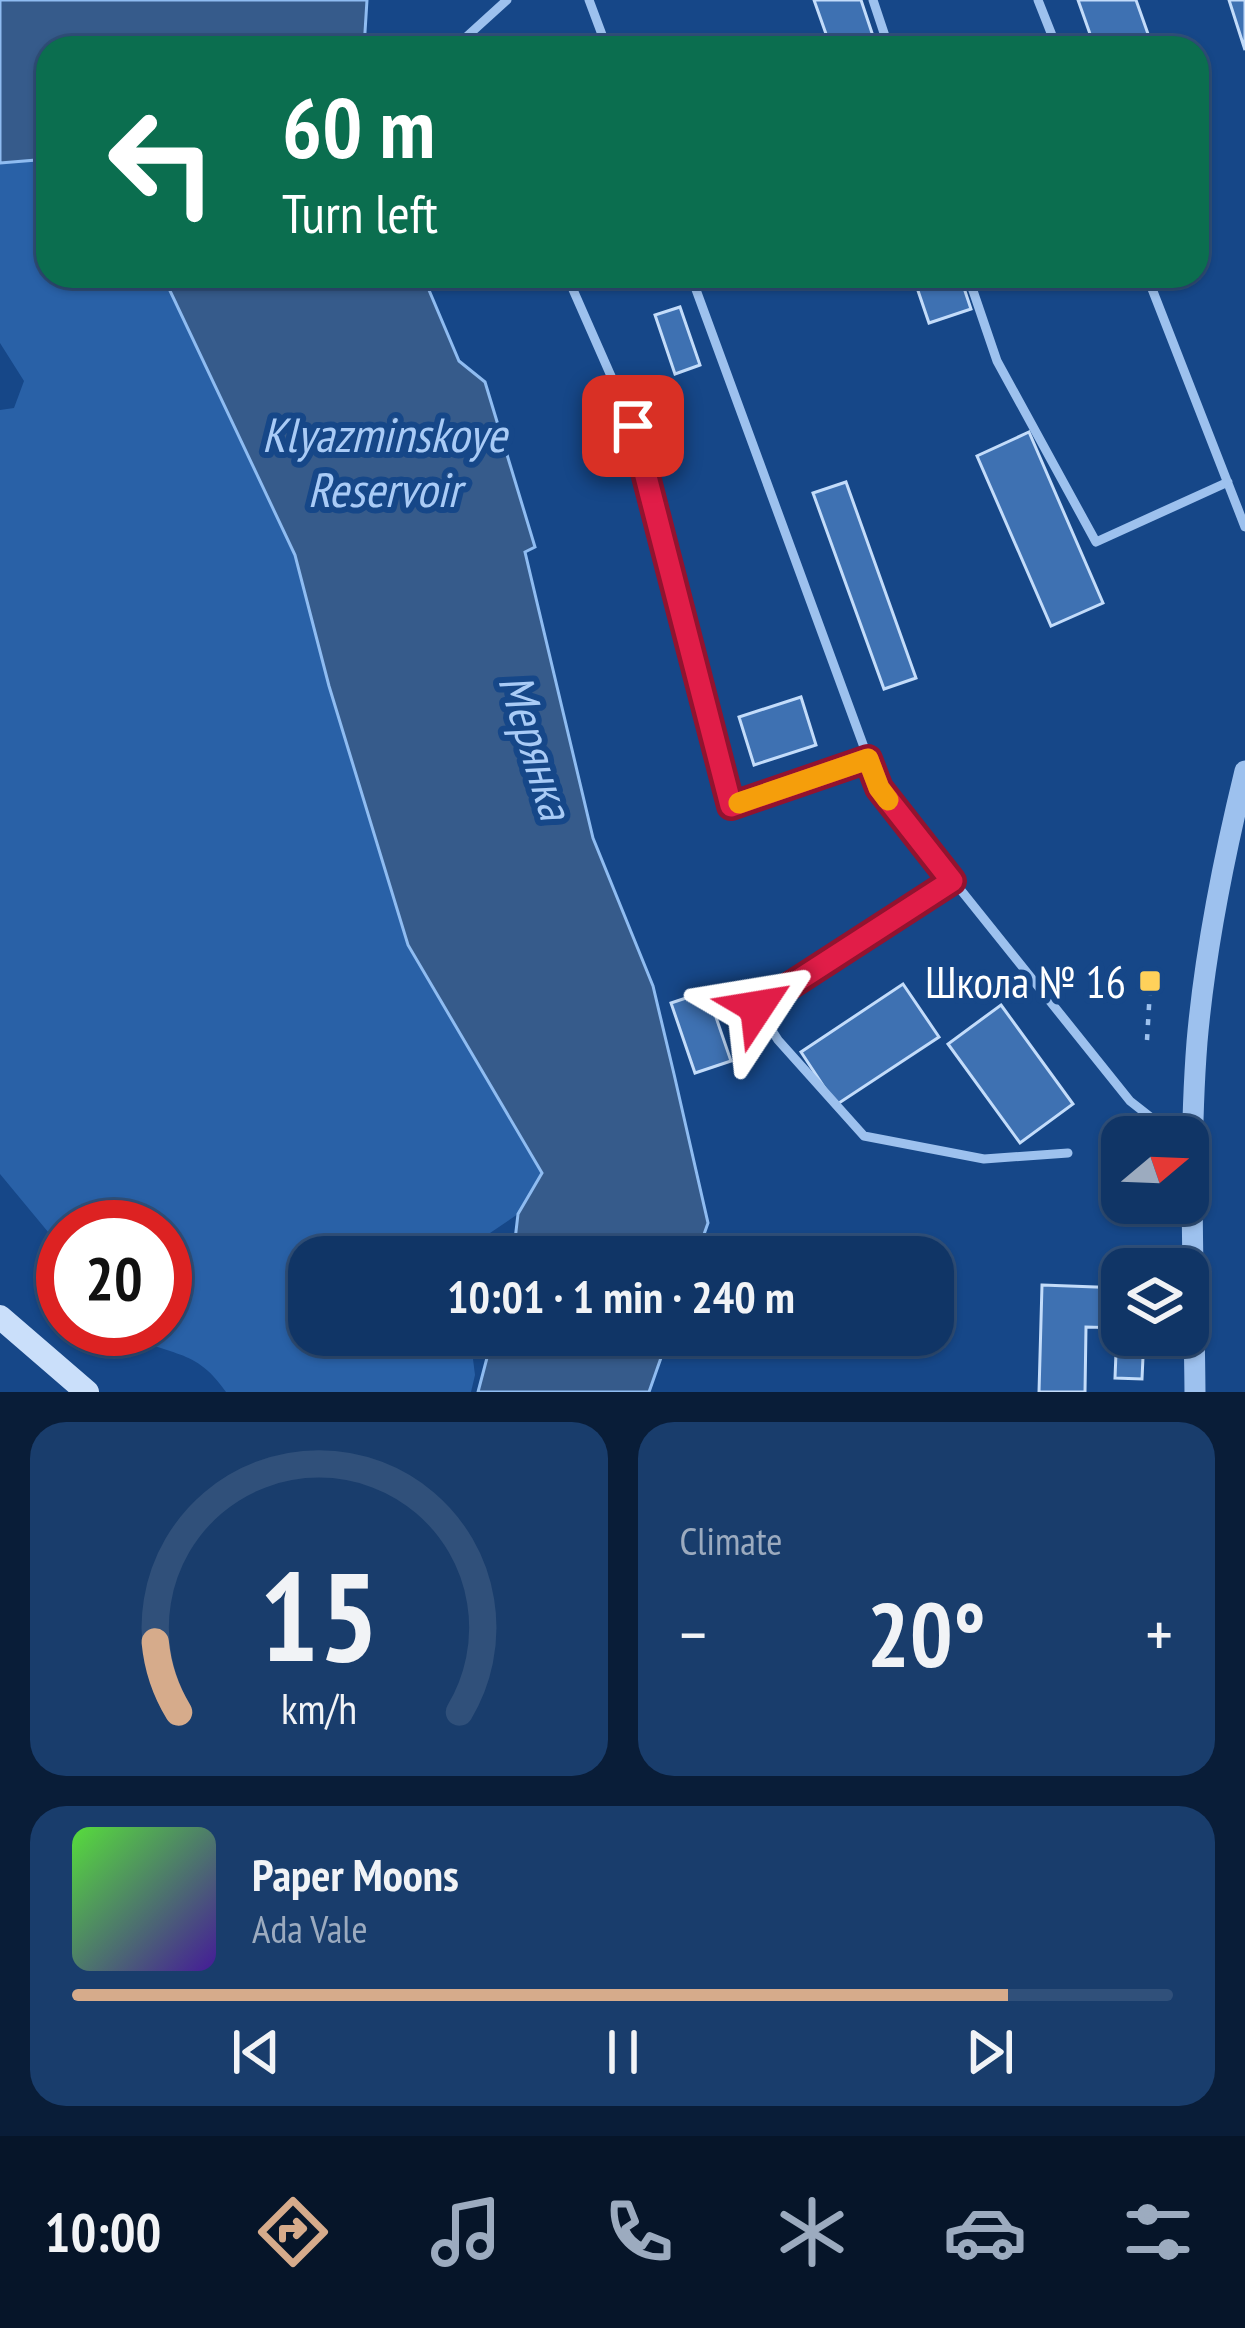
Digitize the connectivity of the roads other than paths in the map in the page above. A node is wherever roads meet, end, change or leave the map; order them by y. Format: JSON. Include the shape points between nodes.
{"nodes":[{"id":1,"x":507,"y":0,"type":"edge"},
{"id":2,"x":589,"y":0,"type":"edge"},
{"id":3,"x":873,"y":0,"type":"edge"},
{"id":4,"x":1038,"y":0,"type":"edge"},
{"id":5,"x":467,"y":36,"type":"edge"},
{"id":6,"x":602,"y":36,"type":"edge"},
{"id":7,"x":886,"y":36,"type":"edge"},
{"id":8,"x":1052,"y":36,"type":"edge"},
{"id":9,"x":573,"y":288,"type":"edge"},
{"id":10,"x":695,"y":288,"type":"edge"},
{"id":11,"x":972,"y":288,"type":"edge"},
{"id":12,"x":1152,"y":288,"type":"edge"},
{"id":13,"x":1228,"y":482,"type":"junction"},
{"id":14,"x":1245,"y":527,"type":"edge"},
{"id":15,"x":868,"y":759,"type":"junction"},
{"id":16,"x":1245,"y":771,"type":"edge"},
{"id":17,"x":952,"y":881,"type":"junction"},
{"id":18,"x":1149,"y":1116,"type":"edge"},
{"id":19,"x":1194,"y":1116,"type":"edge"},
{"id":20,"x":1068,"y":1153,"type":"dead end"},
{"id":21,"x":1194,"y":1224,"type":"edge"},
{"id":22,"x":0,"y":1317,"type":"edge"},
{"id":23,"x":87,"y":1392,"type":"edge"},
{"id":24,"x":1195,"y":1392,"type":"edge"}],
"edges":[{"from":1,"to":5,"type":"lane"},
{"from":2,"to":6,"type":"lane"},
{"from":3,"to":7,"type":"lane"},
{"from":4,"to":8,"type":"lane"},
{"from":9,"to":15,"type":"lane","via":[[633,426],[731,806]]},
{"from":10,"to":15,"type":"lane"},
{"from":11,"to":13,"type":"lane","via":[[998,361],[1096,542]]},
{"from":12,"to":13,"type":"lane"},
{"from":13,"to":14,"type":"lane"},
{"from":15,"to":17,"type":"lane","via":[[879,788]]},
{"from":16,"to":19,"type":"street","via":[[1204,975]]},
{"from":17,"to":18,"type":"lane"},
{"from":17,"to":20,"type":"lane","via":[[757,1007],[864,1136],[984,1159]]},
{"from":21,"to":24,"type":"street"},
{"from":22,"to":23,"type":"main road"}]}
